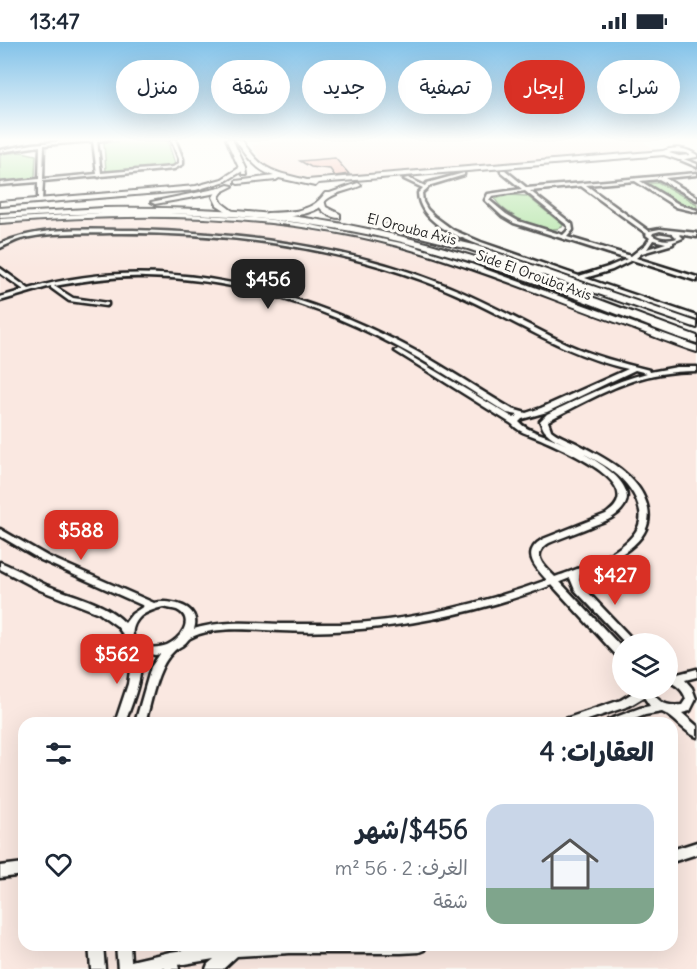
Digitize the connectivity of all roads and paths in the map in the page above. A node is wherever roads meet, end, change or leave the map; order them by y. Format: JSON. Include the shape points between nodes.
{"nodes":[{"id":1,"x":23,"y":182,"type":"edge"},
{"id":2,"x":40,"y":182,"type":"edge"},
{"id":3,"x":216,"y":182,"type":"edge"},
{"id":4,"x":238,"y":182,"type":"edge"},
{"id":5,"x":308,"y":182,"type":"edge"},
{"id":6,"x":382,"y":182,"type":"edge"},
{"id":7,"x":413,"y":182,"type":"edge"},
{"id":8,"x":435,"y":182,"type":"edge"},
{"id":9,"x":519,"y":182,"type":"edge"},
{"id":10,"x":611,"y":182,"type":"edge"},
{"id":11,"x":639,"y":182,"type":"edge"},
{"id":12,"x":668,"y":182,"type":"edge"},
{"id":13,"x":0,"y":184,"type":"edge"},
{"id":14,"x":583,"y":185,"type":"junction"},
{"id":15,"x":424,"y":187,"type":"junction"},
{"id":16,"x":220,"y":190,"type":"junction"},
{"id":17,"x":526,"y":190,"type":"junction"},
{"id":18,"x":146,"y":192,"type":"junction"},
{"id":19,"x":325,"y":199,"type":"junction"},
{"id":20,"x":697,"y":199,"type":"edge"},
{"id":21,"x":40,"y":201,"type":"junction"},
{"id":22,"x":142,"y":202,"type":"junction"},
{"id":23,"x":155,"y":202,"type":"junction"},
{"id":24,"x":0,"y":204,"type":"edge"},
{"id":25,"x":219,"y":204,"type":"junction"},
{"id":26,"x":0,"y":209,"type":"edge"},
{"id":27,"x":697,"y":211,"type":"edge"},
{"id":28,"x":231,"y":212,"type":"junction"},
{"id":29,"x":79,"y":213,"type":"junction"},
{"id":30,"x":337,"y":216,"type":"junction"},
{"id":31,"x":0,"y":219,"type":"edge"},
{"id":32,"x":302,"y":219,"type":"junction"},
{"id":33,"x":633,"y":220,"type":"junction"},
{"id":34,"x":667,"y":231,"type":"junction"},
{"id":35,"x":651,"y":235,"type":"junction"},
{"id":36,"x":697,"y":236,"type":"edge"},
{"id":37,"x":564,"y":237,"type":"junction"},
{"id":38,"x":676,"y":240,"type":"junction"},
{"id":39,"x":1,"y":245,"type":"edge"},
{"id":40,"x":475,"y":245,"type":"junction"},
{"id":41,"x":640,"y":253,"type":"junction"},
{"id":42,"x":498,"y":256,"type":"junction"},
{"id":43,"x":522,"y":258,"type":"junction"},
{"id":44,"x":630,"y":258,"type":"junction"},
{"id":45,"x":0,"y":270,"type":"edge"},
{"id":46,"x":604,"y":271,"type":"junction"},
{"id":47,"x":579,"y":277,"type":"junction"},
{"id":48,"x":9,"y":278,"type":"junction"},
{"id":49,"x":697,"y":279,"type":"edge"},
{"id":50,"x":0,"y":280,"type":"edge"},
{"id":51,"x":595,"y":282,"type":"junction"},
{"id":52,"x":62,"y":283,"type":"junction"},
{"id":53,"x":53,"y":287,"type":"junction"},
{"id":54,"x":27,"y":290,"type":"junction"},
{"id":55,"x":280,"y":299,"type":"junction"},
{"id":56,"x":0,"y":301,"type":"edge"},
{"id":57,"x":650,"y":302,"type":"junction"},
{"id":58,"x":106,"y":304,"type":"dead end"},
{"id":59,"x":665,"y":314,"type":"junction"},
{"id":60,"x":697,"y":318,"type":"edge"},
{"id":61,"x":697,"y":325,"type":"edge"},
{"id":62,"x":697,"y":340,"type":"edge"},
{"id":63,"x":697,"y":349,"type":"edge"},
{"id":64,"x":636,"y":368,"type":"junction"},
{"id":65,"x":697,"y":369,"type":"edge"},
{"id":66,"x":650,"y":372,"type":"junction"},
{"id":67,"x":527,"y":416,"type":"junction"},
{"id":68,"x":514,"y":422,"type":"junction"},
{"id":69,"x":0,"y":532,"type":"edge"},
{"id":70,"x":0,"y":565,"type":"edge"},
{"id":71,"x":576,"y":573,"type":"junction"},
{"id":72,"x":555,"y":582,"type":"junction"},
{"id":73,"x":152,"y":606,"type":"junction"},
{"id":74,"x":127,"y":632,"type":"junction"},
{"id":75,"x":621,"y":633,"type":"edge"},
{"id":76,"x":188,"y":635,"type":"junction"},
{"id":77,"x":612,"y":643,"type":"edge"},
{"id":78,"x":133,"y":645,"type":"junction"},
{"id":79,"x":169,"y":649,"type":"junction"},
{"id":80,"x":697,"y":673,"type":"edge"},
{"id":81,"x":678,"y":677,"type":"edge"},
{"id":82,"x":678,"y":682,"type":"edge"},
{"id":83,"x":693,"y":697,"type":"edge"},
{"id":84,"x":632,"y":699,"type":"edge"},
{"id":85,"x":651,"y":699,"type":"edge"},
{"id":86,"x":665,"y":709,"type":"junction"},
{"id":87,"x":697,"y":711,"type":"edge"},
{"id":88,"x":122,"y":717,"type":"edge"},
{"id":89,"x":142,"y":717,"type":"edge"},
{"id":90,"x":585,"y":717,"type":"edge"},
{"id":91,"x":628,"y":717,"type":"edge"},
{"id":92,"x":678,"y":717,"type":"edge"},
{"id":93,"x":678,"y":717,"type":"edge"},
{"id":94,"x":697,"y":733,"type":"edge"},
{"id":95,"x":697,"y":848,"type":"edge"},
{"id":96,"x":678,"y":854,"type":"edge"},
{"id":97,"x":18,"y":870,"type":"edge"},
{"id":98,"x":0,"y":872,"type":"edge"},
{"id":99,"x":96,"y":951,"type":"edge"},
{"id":100,"x":124,"y":951,"type":"edge"},
{"id":101,"x":230,"y":951,"type":"edge"},
{"id":102,"x":233,"y":951,"type":"edge"},
{"id":103,"x":171,"y":964,"type":"edge"},
{"id":104,"x":98,"y":969,"type":"edge"},
{"id":105,"x":126,"y":969,"type":"edge"},
{"id":106,"x":213,"y":969,"type":"edge"}],
"edges":[{"from":1,"to":13,"type":"street"},
{"from":2,"to":21,"type":"street"},
{"from":3,"to":18,"type":"street"},
{"from":4,"to":16,"type":"street"},
{"from":5,"to":19,"type":"street","via":[[322,186]]},
{"from":6,"to":19,"type":"street","via":[[355,186]]},
{"from":7,"to":15,"type":"street"},
{"from":8,"to":15,"type":"street"},
{"from":9,"to":17,"type":"street"},
{"from":10,"to":14,"type":"street"},
{"from":11,"to":27,"type":"street","via":[[678,206]]},
{"from":12,"to":20,"type":"street"},
{"from":14,"to":17,"type":"street"},
{"from":14,"to":33,"type":"street"},
{"from":15,"to":40,"type":"street","name":"Side El Orouba Axis","via":[[419,198],[425,209]]},
{"from":16,"to":23,"type":"main road"},
{"from":16,"to":25,"type":"street","via":[[216,197]]},
{"from":17,"to":37,"type":"street","via":[[570,225],[571,230]]},
{"from":17,"to":37,"type":"street","via":[[495,194],[487,200],[516,222]]},
{"from":18,"to":21,"type":"street"},
{"from":18,"to":22,"type":"main road","via":[[149,197]]},
{"from":19,"to":30,"type":"main road","via":[[323,208]]},
{"from":19,"to":32,"type":"street"},
{"from":21,"to":24,"type":"street"},
{"from":22,"to":23,"type":"main road","name":"El Orouba Axis"},
{"from":22,"to":26,"type":"main road","name":"El Orouba Axis"},
{"from":23,"to":25,"type":"main road","name":"El Orouba Axis"},
{"from":25,"to":28,"type":"street"},
{"from":25,"to":32,"type":"main road","name":"El Orouba Axis"},
{"from":28,"to":29,"type":"main road","name":"El Orouba Axis","via":[[155,209]]},
{"from":28,"to":32,"type":"main road","name":"El Orouba Axis"},
{"from":29,"to":31,"type":"street","name":"Side El Orouba Axis"},
{"from":29,"to":31,"type":"main road","name":"El Orouba Axis"},
{"from":29,"to":32,"type":"street","name":"Side El Orouba Axis"},
{"from":30,"to":32,"type":"main road","name":"El Orouba Axis"},
{"from":30,"to":40,"type":"main road","name":"El Orouba Axis"},
{"from":32,"to":62,"type":"main road","name":"El Orouba Axis","via":[[462,255]]},
{"from":32,"to":63,"type":"street","name":"Side El Orouba Axis","via":[[442,257]]},
{"from":33,"to":34,"type":"street"},
{"from":33,"to":35,"type":"street"},
{"from":34,"to":35,"type":"street"},
{"from":34,"to":36,"type":"street"},
{"from":34,"to":38,"type":"street","via":[[679,235]]},
{"from":35,"to":38,"type":"street"},
{"from":35,"to":41,"type":"street","via":[[648,246]]},
{"from":36,"to":38,"type":"street"},
{"from":37,"to":44,"type":"street"},
{"from":38,"to":41,"type":"street"},
{"from":39,"to":64,"type":"street","via":[[48,234],[154,232],[235,237],[311,248],[438,284],[573,348]]},
{"from":40,"to":42,"type":"main road","name":"El Orouba Axis"},
{"from":40,"to":43,"type":"street","name":"Side El Orouba Axis"},
{"from":41,"to":44,"type":"street"},
{"from":42,"to":43,"type":"main road"},
{"from":42,"to":59,"type":"main road","name":"El Orouba Axis"},
{"from":43,"to":47,"type":"street","name":"Side El Orouba Axis"},
{"from":44,"to":46,"type":"street"},
{"from":44,"to":49,"type":"street"},
{"from":45,"to":48,"type":"street"},
{"from":46,"to":47,"type":"street"},
{"from":46,"to":51,"type":"street"},
{"from":47,"to":51,"type":"street","name":"Side El Orouba Axis"},
{"from":48,"to":50,"type":"street"},
{"from":48,"to":54,"type":"street"},
{"from":51,"to":57,"type":"street","name":"Side El Orouba Axis"},
{"from":52,"to":53,"type":"street"},
{"from":52,"to":54,"type":"street"},
{"from":52,"to":55,"type":"street","via":[[166,278]]},
{"from":53,"to":56,"type":"street"},
{"from":53,"to":58,"type":"street","via":[[71,300]]},
{"from":54,"to":56,"type":"street"},
{"from":55,"to":67,"type":"street","via":[[326,311],[378,334],[510,411]]},
{"from":55,"to":68,"type":"street","via":[[372,337]]},
{"from":57,"to":59,"type":"main road"},
{"from":57,"to":60,"type":"street","name":"Side El Orouba Axis"},
{"from":59,"to":61,"type":"main road","name":"El Orouba Axis"},
{"from":64,"to":66,"type":"street"},
{"from":64,"to":67,"type":"street"},
{"from":65,"to":66,"type":"street"},
{"from":66,"to":71,"type":"street","via":[[544,421],[548,431],[618,471],[643,504],[644,524],[631,545]]},
{"from":67,"to":68,"type":"street"},
{"from":68,"to":72,"type":"street","via":[[609,474],[623,494],[614,513],[537,548],[537,562]]},
{"from":69,"to":73,"type":"street","via":[[44,558]]},
{"from":70,"to":74,"type":"street","via":[[104,612]]},
{"from":71,"to":72,"type":"street"},
{"from":71,"to":75,"type":"street","via":[[578,588]]},
{"from":72,"to":76,"type":"street","via":[[470,608],[394,622],[321,628],[226,626]]},
{"from":72,"to":77,"type":"street"},
{"from":73,"to":74,"type":"street","via":[[134,616]]},
{"from":73,"to":76,"type":"street","via":[[173,605],[188,613]]},
{"from":74,"to":78,"type":"street"},
{"from":76,"to":79,"type":"street"},
{"from":78,"to":79,"type":"street","via":[[153,651]]},
{"from":78,"to":88,"type":"street","via":[[136,668]]},
{"from":79,"to":89,"type":"street","via":[[156,667]]},
{"from":80,"to":81,"type":"street"},
{"from":82,"to":83,"type":"street"},
{"from":83,"to":86,"type":"street","via":[[681,710]]},
{"from":83,"to":87,"type":"street"},
{"from":84,"to":90,"type":"street"},
{"from":85,"to":86,"type":"street"},
{"from":86,"to":91,"type":"street"},
{"from":86,"to":92,"type":"street"},
{"from":93,"to":94,"type":"street"},
{"from":95,"to":96,"type":"street"},
{"from":97,"to":98,"type":"street"},
{"from":99,"to":104,"type":"street"},
{"from":100,"to":105,"type":"street"},
{"from":101,"to":103,"type":"street"},
{"from":102,"to":106,"type":"street"},
{"from":103,"to":105,"type":"street"}]}
